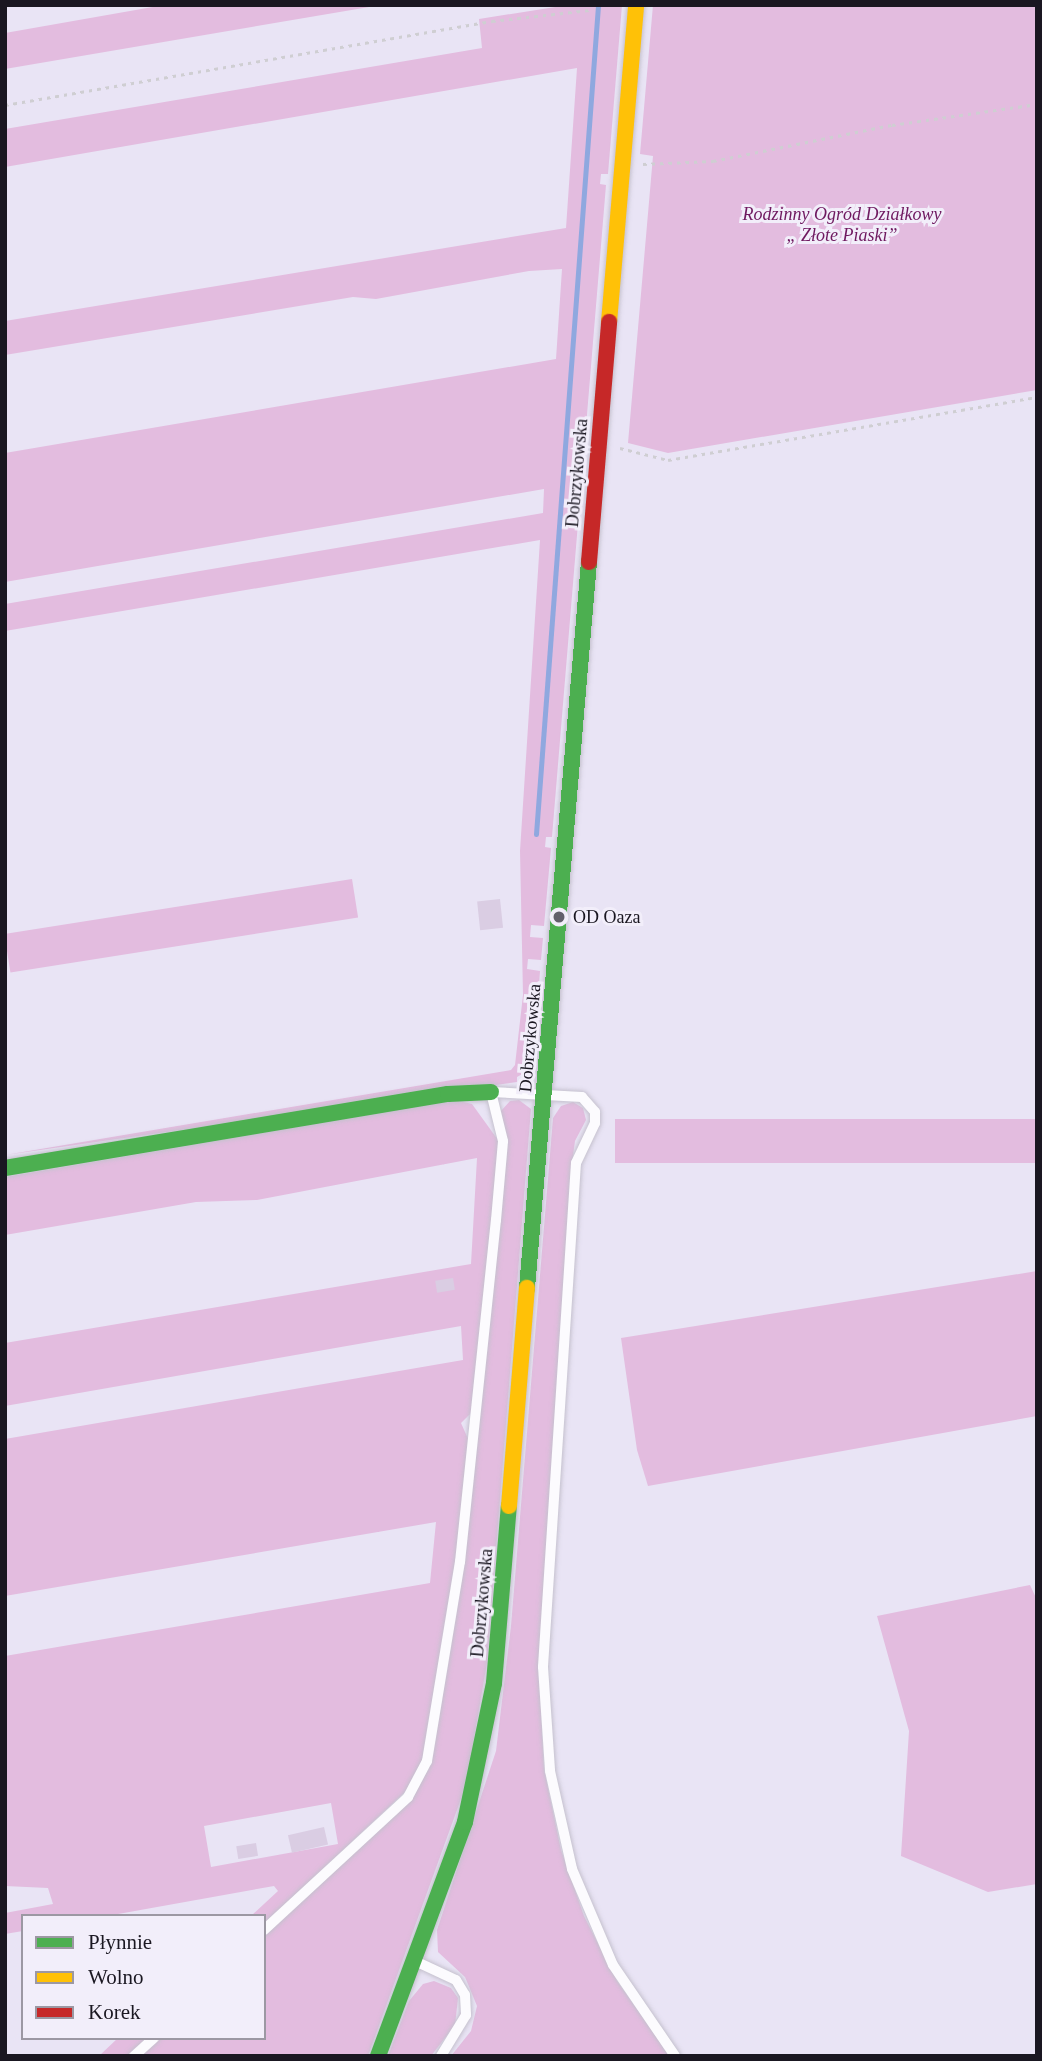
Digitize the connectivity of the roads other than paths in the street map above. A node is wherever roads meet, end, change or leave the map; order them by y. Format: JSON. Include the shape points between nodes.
{"nodes":[{"id":1,"x":636,"y":5,"type":"edge"},
{"id":2,"x":491,"y":1092,"type":"junction"},
{"id":3,"x":544,"y":1093,"type":"junction"},
{"id":4,"x":5,"y":1168,"type":"edge"},
{"id":5,"x":266,"y":1928,"type":"edge"},
{"id":6,"x":415,"y":1961,"type":"junction"},
{"id":7,"x":152,"y":2040,"type":"edge"},
{"id":8,"x":134,"y":2056,"type":"edge"},
{"id":9,"x":378,"y":2056,"type":"edge"},
{"id":10,"x":441,"y":2056,"type":"edge"},
{"id":11,"x":675,"y":2056,"type":"edge"}],
"edges":[{"from":1,"to":3,"type":"main road","name":"Dobrzykowska"},
{"from":2,"to":3,"type":"lane"},
{"from":2,"to":4,"type":"main road","via":[[448,1094]]},
{"from":2,"to":5,"type":"lane","via":[[503,1141],[496,1220],[460,1562],[427,1761],[408,1797]]},
{"from":3,"to":6,"type":"main road","name":"Dobrzykowska","via":[[489,1720],[466,1822]]},
{"from":3,"to":11,"type":"lane","via":[[582,1097],[595,1112],[595,1123],[576,1163],[543,1667],[550,1770],[572,1869],[613,1965]]},
{"from":6,"to":9,"type":"main road","name":"Dobrzykowska"},
{"from":6,"to":10,"type":"lane","via":[[456,1980],[465,1995],[466,2015]]},
{"from":7,"to":8,"type":"lane"}]}
